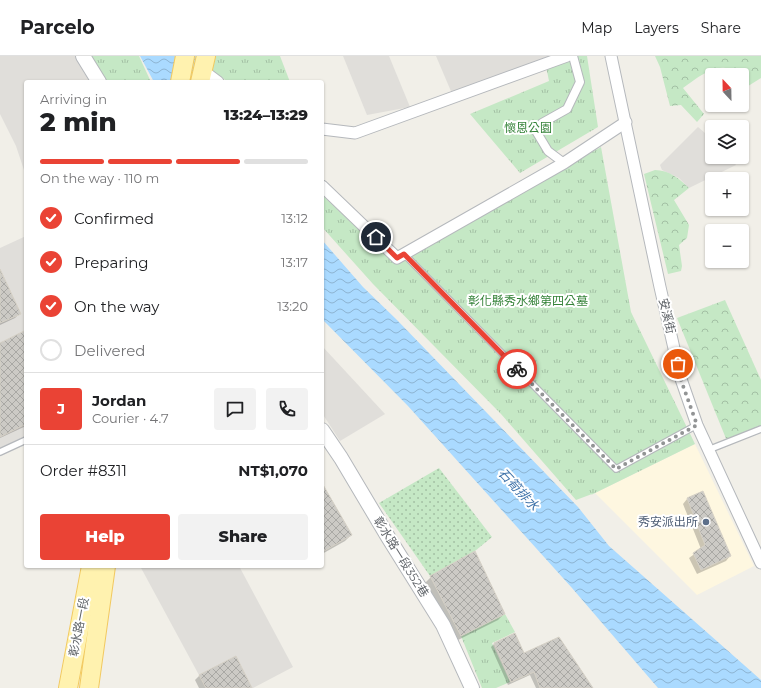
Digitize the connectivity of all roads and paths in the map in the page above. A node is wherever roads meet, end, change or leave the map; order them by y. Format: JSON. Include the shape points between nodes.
{"nodes":[{"id":1,"x":83,"y":56,"type":"edge"},
{"id":2,"x":185,"y":56,"type":"edge"},
{"id":3,"x":567,"y":56,"type":"edge"},
{"id":4,"x":573,"y":56,"type":"edge"},
{"id":5,"x":611,"y":56,"type":"edge"},
{"id":6,"x":203,"y":69,"type":"edge"},
{"id":7,"x":98,"y":80,"type":"edge"},
{"id":8,"x":180,"y":80,"type":"edge"},
{"id":9,"x":216,"y":80,"type":"edge"},
{"id":10,"x":626,"y":122,"type":"junction"},
{"id":11,"x":324,"y":129,"type":"edge"},
{"id":12,"x":564,"y":163,"type":"junction"},
{"id":13,"x":324,"y":188,"type":"edge"},
{"id":14,"x":404,"y":254,"type":"junction"},
{"id":15,"x":697,"y":425,"type":"junction"},
{"id":16,"x":761,"y":429,"type":"edge"},
{"id":17,"x":324,"y":433,"type":"edge"},
{"id":18,"x":24,"y":441,"type":"edge"},
{"id":19,"x":708,"y":450,"type":"junction"},
{"id":20,"x":0,"y":452,"type":"edge"},
{"id":21,"x":761,"y":564,"type":"edge"},
{"id":22,"x":91,"y":568,"type":"edge"},
{"id":23,"x":106,"y":568,"type":"edge"},
{"id":24,"x":68,"y":688,"type":"edge"},
{"id":25,"x":89,"y":688,"type":"edge"},
{"id":26,"x":472,"y":688,"type":"edge"}],
"edges":[{"from":1,"to":7,"type":"street"},
{"from":2,"to":8,"type":"main road"},
{"from":3,"to":11,"type":"street","via":[[355,133]]},
{"from":4,"to":12,"type":"street","via":[[580,82],[567,109],[542,123],[536,131],[548,151]]},
{"from":5,"to":10,"type":"street","name":"安溪街"},
{"from":6,"to":9,"type":"street"},
{"from":10,"to":12,"type":"street"},
{"from":10,"to":15,"type":"street","name":"安溪街","via":[[681,380]]},
{"from":12,"to":14,"type":"street"},
{"from":13,"to":14,"type":"street","via":[[397,258]]},
{"from":14,"to":15,"type":"lane","via":[[616,469]]},
{"from":15,"to":19,"type":"street","name":"安溪街"},
{"from":16,"to":19,"type":"lane"},
{"from":17,"to":26,"type":"street","name":"彰水路一段352巷","via":[[443,624]]},
{"from":18,"to":20,"type":"lane"},
{"from":19,"to":21,"type":"street","name":"安溪街"},
{"from":22,"to":24,"type":"main road","name":"彰水路一段"},
{"from":23,"to":25,"type":"main road","name":"彰水路一段"}]}
